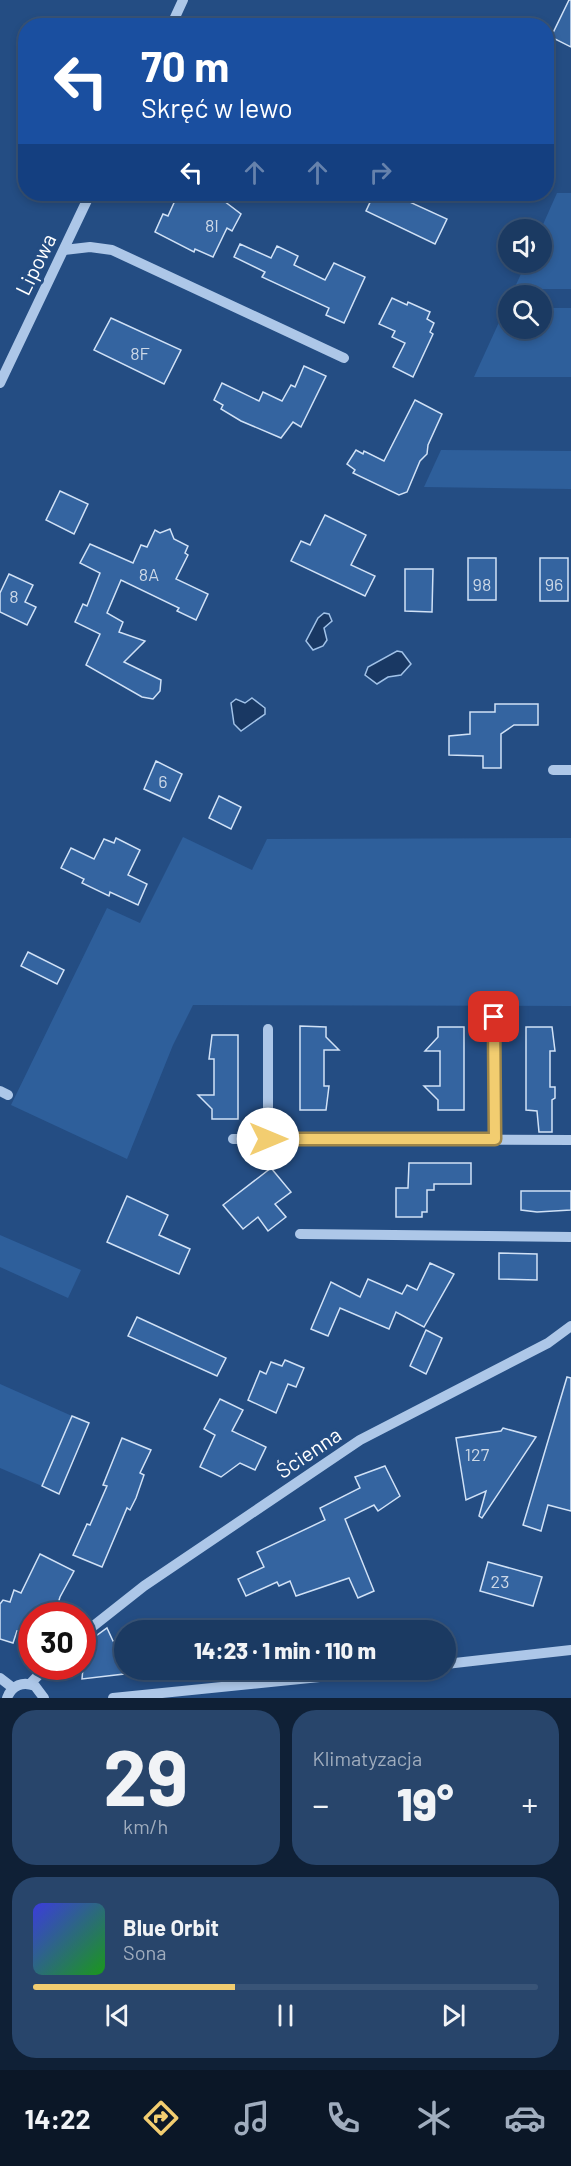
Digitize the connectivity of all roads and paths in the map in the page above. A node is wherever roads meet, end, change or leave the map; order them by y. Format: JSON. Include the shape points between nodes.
{"nodes":[{"id":1,"x":183,"y":0,"type":"edge"},
{"id":2,"x":175,"y":18,"type":"edge"},
{"id":3,"x":87,"y":201,"type":"edge"},
{"id":4,"x":64,"y":250,"type":"junction"},
{"id":5,"x":345,"y":358,"type":"dead end"},
{"id":6,"x":0,"y":383,"type":"edge"},
{"id":7,"x":554,"y":770,"type":"dead end"},
{"id":8,"x":571,"y":770,"type":"edge"},
{"id":9,"x":494,"y":1017,"type":"dead end"},
{"id":10,"x":268,"y":1029,"type":"dead end"},
{"id":11,"x":233,"y":1139,"type":"dead end"},
{"id":12,"x":268,"y":1139,"type":"junction"},
{"id":13,"x":495,"y":1139,"type":"junction"},
{"id":14,"x":571,"y":1140,"type":"edge"},
{"id":15,"x":300,"y":1234,"type":"dead end"},
{"id":16,"x":571,"y":1238,"type":"edge"},
{"id":17,"x":571,"y":1326,"type":"edge"},
{"id":18,"x":96,"y":1624,"type":"edge"},
{"id":19,"x":571,"y":1650,"type":"edge"},
{"id":20,"x":456,"y":1663,"type":"edge"},
{"id":21,"x":0,"y":1678,"type":"edge"},
{"id":22,"x":34,"y":1680,"type":"edge"},
{"id":23,"x":290,"y":1680,"type":"edge"},
{"id":24,"x":30,"y":1684,"type":"junction"},
{"id":25,"x":10,"y":1693,"type":"edge"},
{"id":26,"x":44,"y":1698,"type":"edge"},
{"id":27,"x":113,"y":1698,"type":"edge"}],
"edges":[{"from":1,"to":2,"type":"street"},
{"from":3,"to":4,"type":"street","name":"Lipowa"},
{"from":4,"to":5,"type":"street","via":[[112,250]]},
{"from":4,"to":6,"type":"street","name":"Lipowa"},
{"from":7,"to":8,"type":"street"},
{"from":9,"to":13,"type":"street"},
{"from":10,"to":12,"type":"street"},
{"from":11,"to":12,"type":"street"},
{"from":12,"to":13,"type":"street"},
{"from":13,"to":14,"type":"street"},
{"from":15,"to":16,"type":"street"},
{"from":17,"to":18,"type":"street","name":"Ścienna","via":[[548,1343],[360,1440],[144,1586]]},
{"from":19,"to":20,"type":"street"},
{"from":21,"to":25,"type":"street"},
{"from":22,"to":24,"type":"street"},
{"from":23,"to":27,"type":"street"},
{"from":24,"to":25,"type":"street"},
{"from":24,"to":26,"type":"street"}]}
